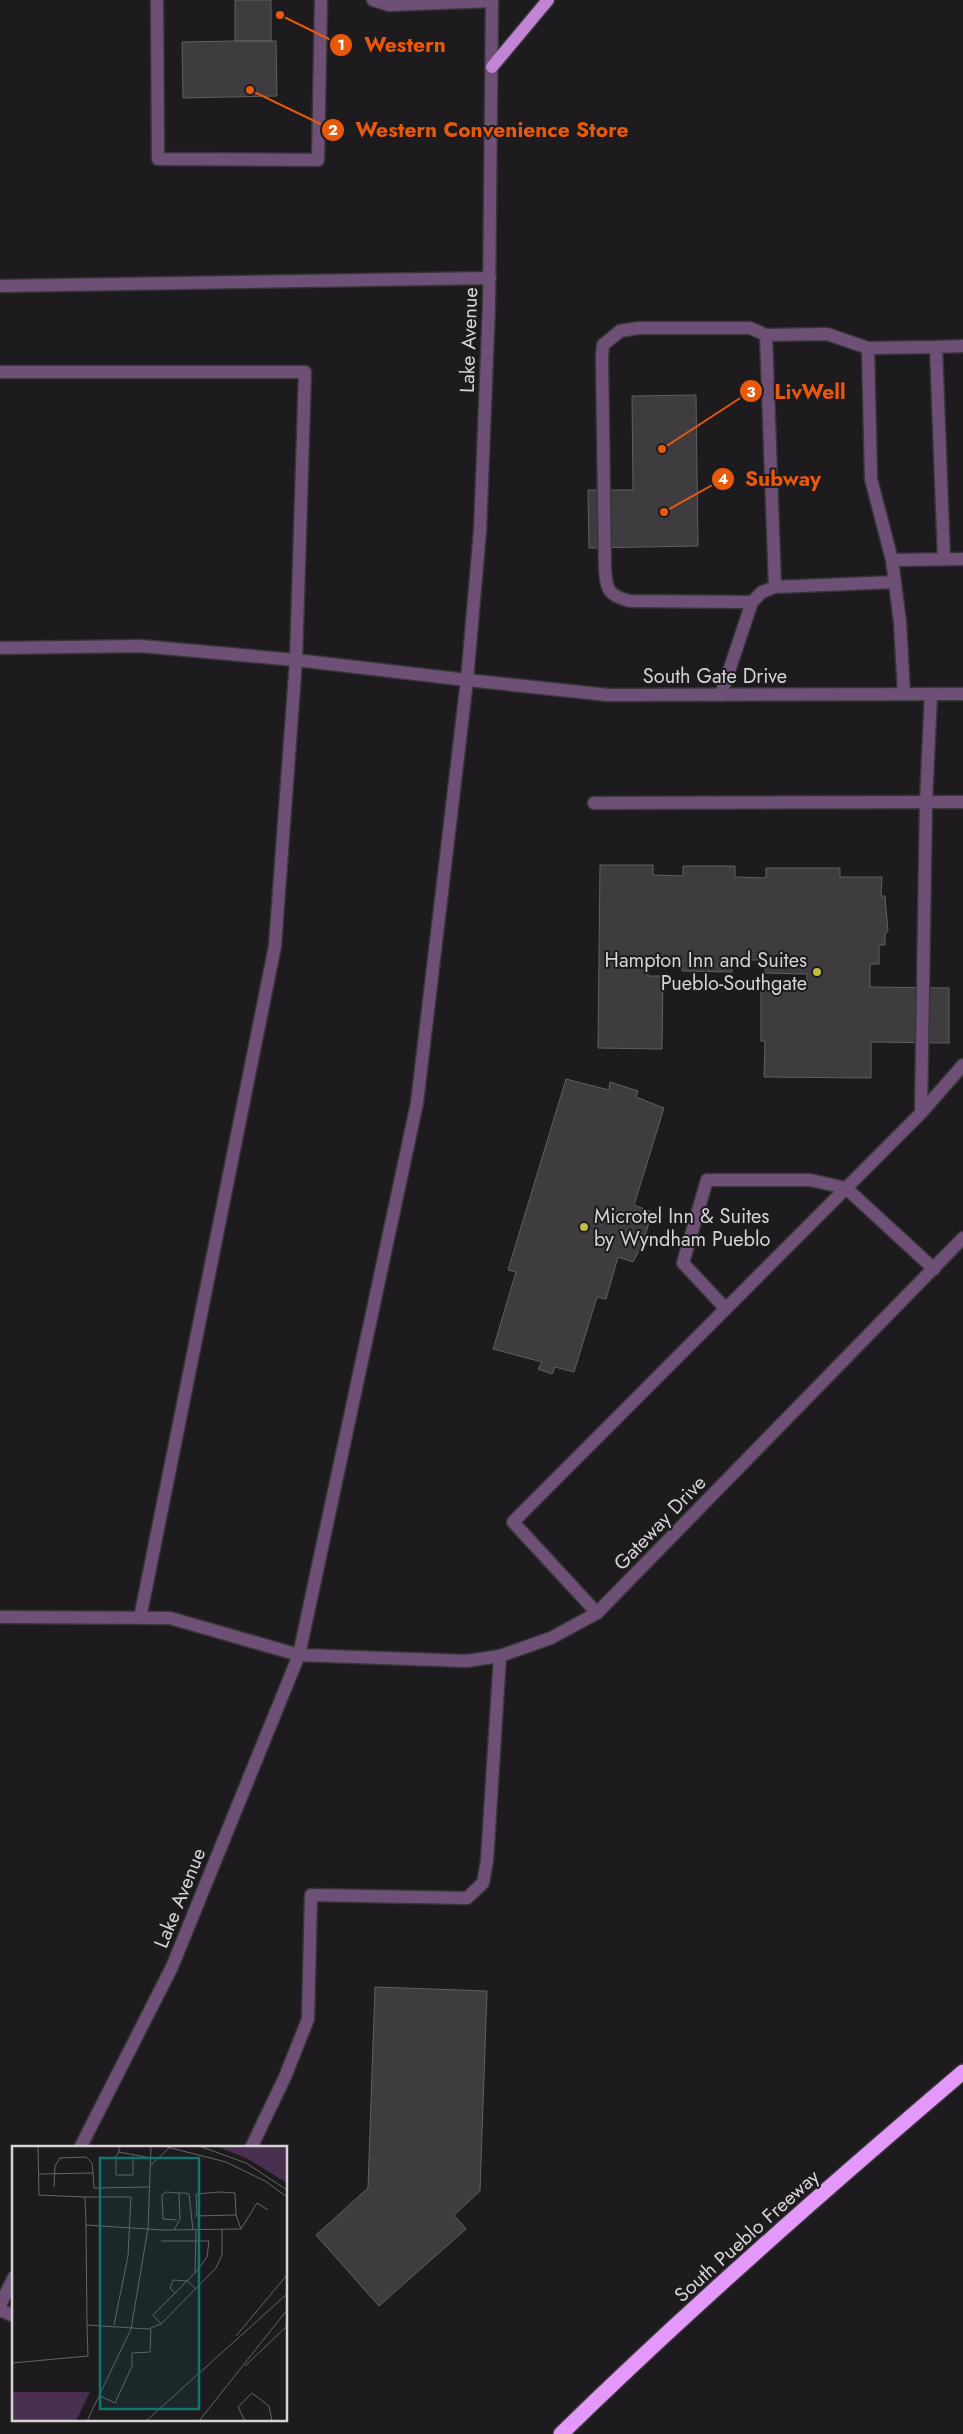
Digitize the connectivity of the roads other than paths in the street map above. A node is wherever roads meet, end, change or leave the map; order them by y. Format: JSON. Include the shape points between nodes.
{"nodes":[{"id":1,"x":157,"y":0,"type":"edge"},
{"id":2,"x":321,"y":0,"type":"edge"},
{"id":3,"x":374,"y":0,"type":"edge"},
{"id":4,"x":492,"y":0,"type":"edge"},
{"id":5,"x":548,"y":0,"type":"edge"},
{"id":6,"x":492,"y":67,"type":"junction"},
{"id":7,"x":490,"y":278,"type":"junction"},
{"id":8,"x":0,"y":286,"type":"edge"},
{"id":9,"x":766,"y":335,"type":"junction"},
{"id":10,"x":963,"y":346,"type":"edge"},
{"id":11,"x":936,"y":347,"type":"junction"},
{"id":12,"x":868,"y":348,"type":"junction"},
{"id":13,"x":0,"y":372,"type":"edge"},
{"id":14,"x":944,"y":559,"type":"junction"},
{"id":15,"x":963,"y":559,"type":"edge"},
{"id":16,"x":892,"y":560,"type":"junction"},
{"id":17,"x":895,"y":582,"type":"junction"},
{"id":18,"x":775,"y":587,"type":"junction"},
{"id":19,"x":752,"y":602,"type":"junction"},
{"id":20,"x":0,"y":648,"type":"edge"},
{"id":21,"x":296,"y":660,"type":"junction"},
{"id":22,"x":467,"y":680,"type":"junction"},
{"id":23,"x":904,"y":694,"type":"junction"},
{"id":24,"x":931,"y":694,"type":"junction"},
{"id":25,"x":963,"y":694,"type":"edge"},
{"id":26,"x":721,"y":695,"type":"junction"},
{"id":27,"x":926,"y":801,"type":"junction"},
{"id":28,"x":963,"y":802,"type":"edge"},
{"id":29,"x":594,"y":803,"type":"dead end"},
{"id":30,"x":963,"y":1065,"type":"edge"},
{"id":31,"x":921,"y":1113,"type":"junction"},
{"id":32,"x":846,"y":1188,"type":"junction"},
{"id":33,"x":963,"y":1238,"type":"edge"},
{"id":34,"x":934,"y":1269,"type":"junction"},
{"id":35,"x":724,"y":1308,"type":"junction"},
{"id":36,"x":597,"y":1613,"type":"junction"},
{"id":37,"x":0,"y":1617,"type":"edge"},
{"id":38,"x":140,"y":1618,"type":"junction"},
{"id":39,"x":299,"y":1655,"type":"junction"},
{"id":40,"x":500,"y":1656,"type":"junction"},
{"id":41,"x":963,"y":2072,"type":"edge"},
{"id":42,"x":81,"y":2146,"type":"edge"},
{"id":43,"x":252,"y":2146,"type":"edge"},
{"id":44,"x":12,"y":2282,"type":"edge"},
{"id":45,"x":0,"y":2304,"type":"edge"},
{"id":46,"x":0,"y":2310,"type":"edge"},
{"id":47,"x":12,"y":2315,"type":"edge"},
{"id":48,"x":562,"y":2434,"type":"edge"}],
"edges":[{"from":1,"to":2,"type":"street","via":[[158,159],[308,160],[318,160]]},
{"from":3,"to":4,"type":"street","via":[[389,5]]},
{"from":4,"to":6,"type":"street","name":"Lake Avenue"},
{"from":5,"to":6,"type":"main road"},
{"from":6,"to":7,"type":"street","name":"Lake Avenue"},
{"from":7,"to":8,"type":"street"},
{"from":7,"to":22,"type":"street","name":"Lake Avenue","via":[[480,531]]},
{"from":9,"to":12,"type":"street","via":[[827,334]]},
{"from":9,"to":18,"type":"street"},
{"from":9,"to":19,"type":"street","via":[[750,328],[639,328],[620,331],[612,336],[603,345],[602,357],[605,568],[610,592],[617,598],[630,601]]},
{"from":10,"to":11,"type":"street"},
{"from":11,"to":12,"type":"street"},
{"from":11,"to":14,"type":"street"},
{"from":12,"to":16,"type":"street","via":[[871,479]]},
{"from":13,"to":21,"type":"street","via":[[305,372]]},
{"from":14,"to":15,"type":"street"},
{"from":14,"to":16,"type":"street"},
{"from":16,"to":17,"type":"street"},
{"from":17,"to":18,"type":"street"},
{"from":17,"to":23,"type":"street"},
{"from":18,"to":19,"type":"street","via":[[762,592]]},
{"from":19,"to":26,"type":"street"},
{"from":20,"to":21,"type":"street","name":"South Gate Drive","via":[[141,646]]},
{"from":21,"to":22,"type":"street","name":"South Gate Drive"},
{"from":21,"to":38,"type":"street","via":[[274,946]]},
{"from":22,"to":26,"type":"street","name":"South Gate Drive","via":[[608,695]]},
{"from":22,"to":39,"type":"street","name":"Lake Avenue","via":[[417,1103]]},
{"from":23,"to":24,"type":"street","name":"South Gate Drive"},
{"from":23,"to":26,"type":"street","name":"South Gate Drive"},
{"from":24,"to":25,"type":"street","name":"South Gate Drive"},
{"from":24,"to":27,"type":"street"},
{"from":27,"to":28,"type":"street"},
{"from":27,"to":29,"type":"street"},
{"from":27,"to":31,"type":"street"},
{"from":30,"to":31,"type":"street"},
{"from":31,"to":32,"type":"street"},
{"from":32,"to":34,"type":"street"},
{"from":32,"to":35,"type":"street"},
{"from":32,"to":35,"type":"street","via":[[810,1180],[707,1180],[683,1263]]},
{"from":33,"to":34,"type":"street","name":"Gateway Drive"},
{"from":34,"to":36,"type":"street","name":"Gateway Drive"},
{"from":35,"to":36,"type":"street","via":[[513,1522]]},
{"from":36,"to":40,"type":"street","name":"Gateway Drive","via":[[551,1638]]},
{"from":37,"to":38,"type":"street","name":"Gateway Drive"},
{"from":38,"to":39,"type":"street","name":"Gateway Drive","via":[[170,1618]]},
{"from":39,"to":40,"type":"street","name":"Gateway Drive","via":[[467,1661]]},
{"from":39,"to":42,"type":"street","name":"Lake Avenue","via":[[172,1967]]},
{"from":40,"to":43,"type":"street","via":[[483,1883],[467,1898],[311,1896],[308,2019],[285,2078]]},
{"from":41,"to":48,"type":"highway","name":"South Pueblo Freeway","via":[[628,2369]]},
{"from":44,"to":45,"type":"street"},
{"from":46,"to":47,"type":"street"}]}
